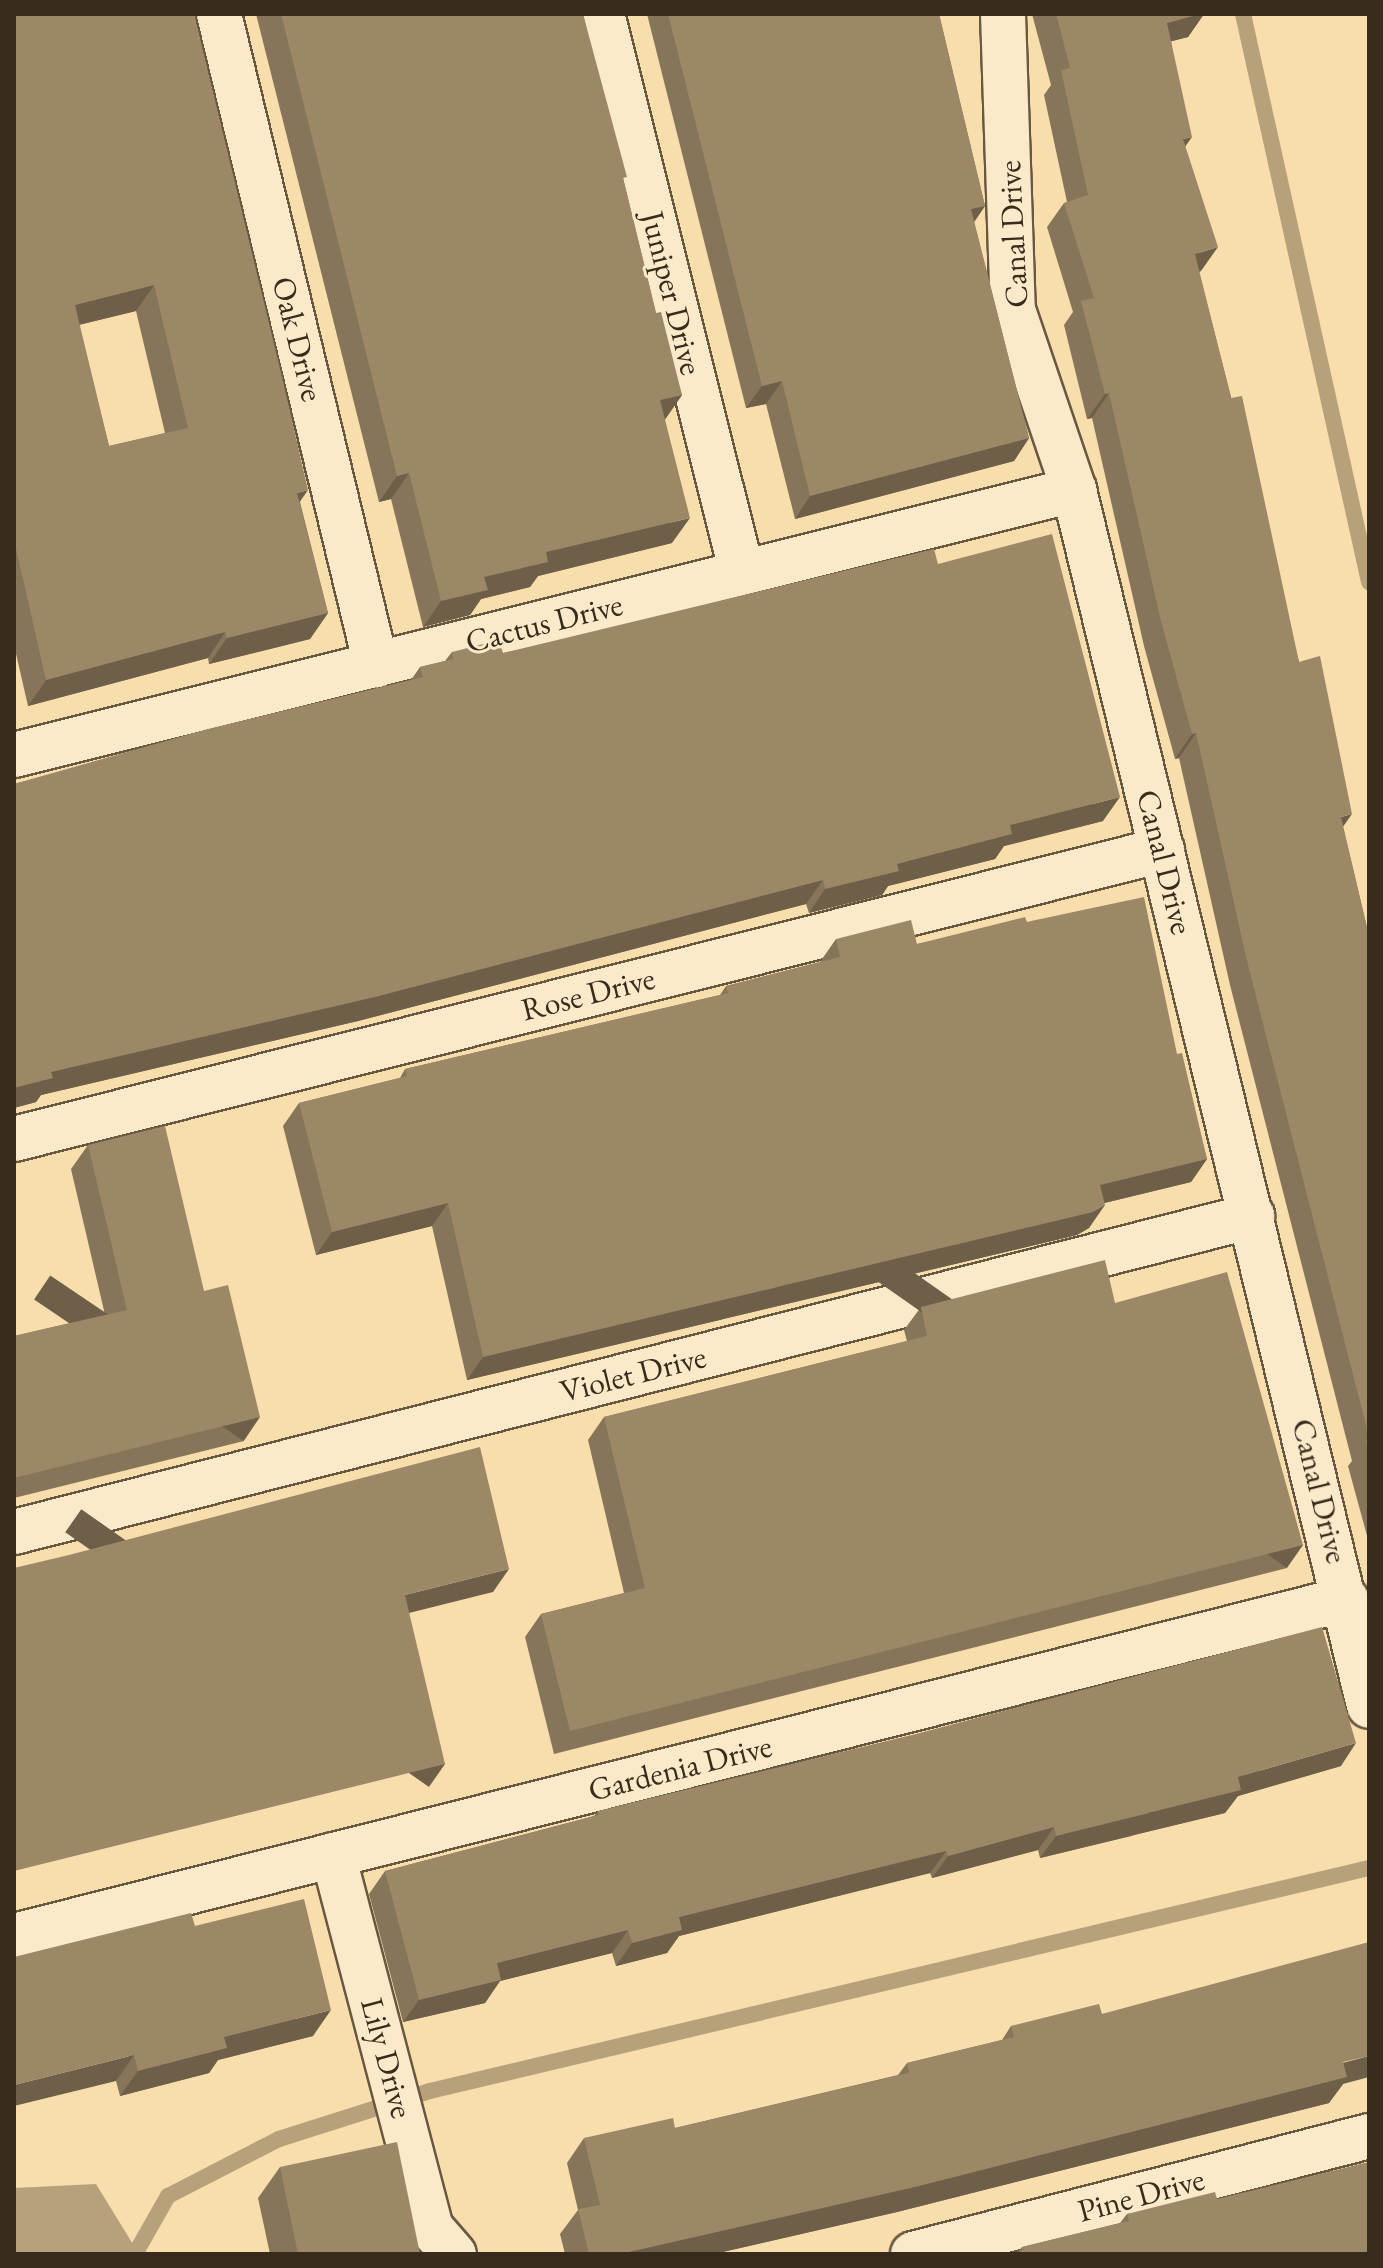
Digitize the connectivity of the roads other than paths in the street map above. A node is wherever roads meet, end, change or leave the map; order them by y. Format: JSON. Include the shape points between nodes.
{"nodes":[{"id":1,"x":219,"y":14,"type":"edge"},
{"id":2,"x":602,"y":14,"type":"edge"},
{"id":3,"x":1003,"y":14,"type":"edge"},
{"id":4,"x":1074,"y":490,"type":"junction"},
{"id":5,"x":742,"y":573,"type":"junction"},
{"id":6,"x":376,"y":665,"type":"junction"},
{"id":7,"x":14,"y":755,"type":"edge"},
{"id":8,"x":1162,"y":850,"type":"junction"},
{"id":9,"x":14,"y":1139,"type":"edge"},
{"id":10,"x":1252,"y":1216,"type":"junction"},
{"id":11,"x":14,"y":1532,"type":"edge"},
{"id":12,"x":1346,"y":1599,"type":"junction"},
{"id":13,"x":1369,"y":1706,"type":"edge"},
{"id":14,"x":333,"y":1855,"type":"junction"},
{"id":15,"x":14,"y":1936,"type":"edge"},
{"id":16,"x":1369,"y":2136,"type":"edge"},
{"id":17,"x":454,"y":2254,"type":"edge"},
{"id":18,"x":913,"y":2254,"type":"edge"}],
"edges":[{"from":1,"to":6,"type":"street","name":"Oak Drive"},
{"from":2,"to":5,"type":"street","name":"Juniper Drive"},
{"from":3,"to":4,"type":"street","name":"Canal Drive","via":[[1013,310]]},
{"from":4,"to":5,"type":"street","name":"Cactus Drive"},
{"from":4,"to":8,"type":"street","name":"Canal Drive"},
{"from":5,"to":6,"type":"street","name":"Cactus Drive"},
{"from":6,"to":7,"type":"street","name":"Cactus Drive"},
{"from":8,"to":9,"type":"street","name":"Rose Drive"},
{"from":8,"to":10,"type":"street","name":"Canal Drive"},
{"from":10,"to":11,"type":"street","name":"Violet Drive"},
{"from":10,"to":12,"type":"street","name":"Canal Drive"},
{"from":12,"to":13,"type":"street","name":"Canal Drive"},
{"from":12,"to":14,"type":"street","name":"Gardenia Drive"},
{"from":14,"to":15,"type":"street","name":"Gardenia Drive"},
{"from":14,"to":17,"type":"street","name":"Lily Drive","via":[[431,2228]]},
{"from":16,"to":18,"type":"street","name":"Pine Drive"}]}
